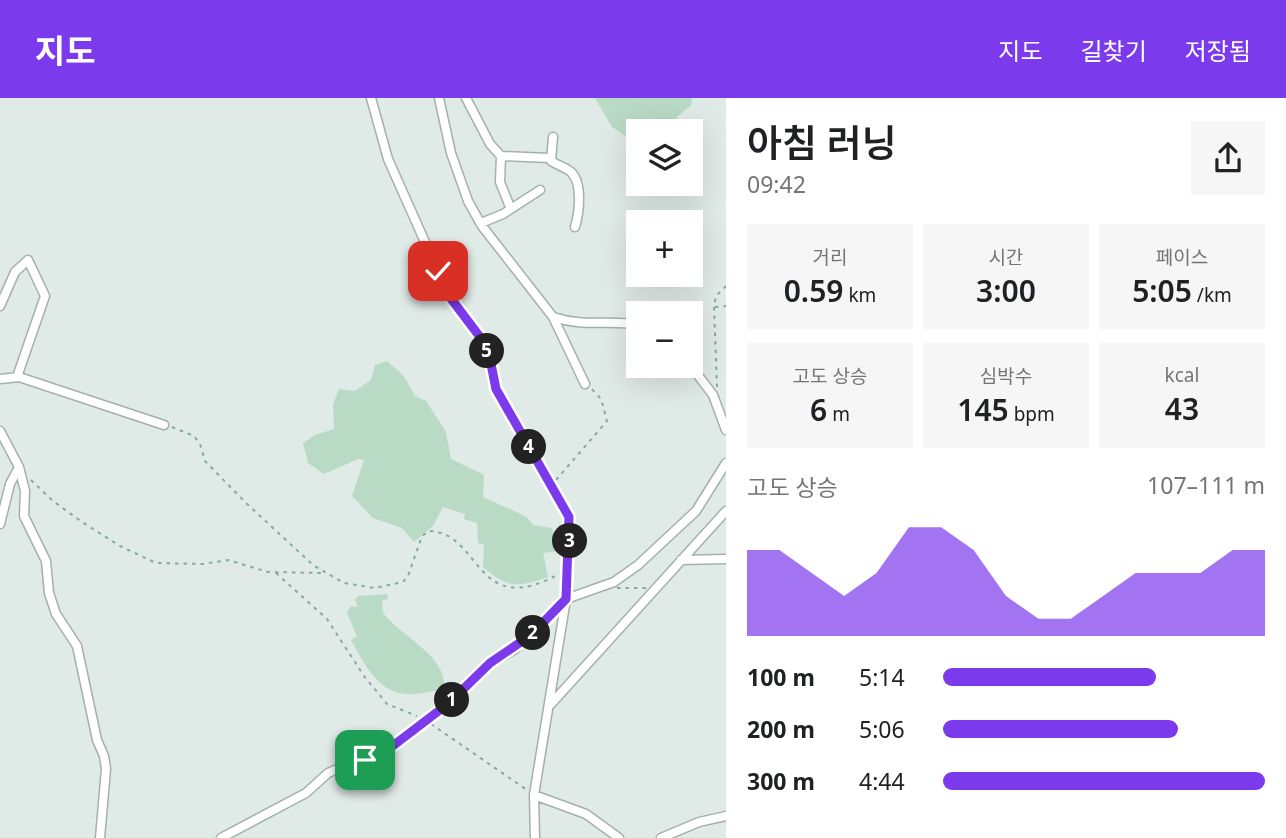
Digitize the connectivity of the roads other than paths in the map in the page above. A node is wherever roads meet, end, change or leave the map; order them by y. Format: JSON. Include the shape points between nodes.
{"nodes":[{"id":1,"x":371,"y":98,"type":"edge"},
{"id":2,"x":439,"y":98,"type":"edge"},
{"id":3,"x":466,"y":98,"type":"edge"},
{"id":4,"x":553,"y":137,"type":"dead end"},
{"id":5,"x":501,"y":156,"type":"junction"},
{"id":6,"x":550,"y":158,"type":"junction"},
{"id":7,"x":540,"y":190,"type":"dead end"},
{"id":8,"x":510,"y":207,"type":"junction"},
{"id":9,"x":481,"y":223,"type":"junction"},
{"id":10,"x":575,"y":228,"type":"dead end"},
{"id":11,"x":0,"y":306,"type":"edge"},
{"id":12,"x":553,"y":317,"type":"junction"},
{"id":13,"x":626,"y":323,"type":"edge"},
{"id":14,"x":17,"y":377,"type":"junction"},
{"id":15,"x":699,"y":378,"type":"edge"},
{"id":16,"x":0,"y":379,"type":"edge"},
{"id":17,"x":585,"y":384,"type":"road end"},
{"id":18,"x":164,"y":425,"type":"road end"},
{"id":19,"x":726,"y":430,"type":"edge"},
{"id":20,"x":0,"y":431,"type":"edge"},
{"id":21,"x":726,"y":463,"type":"edge"},
{"id":22,"x":20,"y":469,"type":"junction"},
{"id":23,"x":726,"y":511,"type":"edge"},
{"id":24,"x":0,"y":524,"type":"edge"},
{"id":25,"x":726,"y":559,"type":"edge"},
{"id":26,"x":681,"y":560,"type":"junction"},
{"id":27,"x":566,"y":599,"type":"junction"},
{"id":28,"x":549,"y":706,"type":"junction"},
{"id":29,"x":534,"y":794,"type":"junction"},
{"id":30,"x":726,"y":816,"type":"edge"},
{"id":31,"x":100,"y":838,"type":"edge"},
{"id":32,"x":221,"y":838,"type":"edge"},
{"id":33,"x":535,"y":838,"type":"edge"},
{"id":34,"x":619,"y":838,"type":"edge"},
{"id":35,"x":661,"y":838,"type":"edge"}],
"edges":[{"from":1,"to":27,"type":"street","via":[[387,159],[449,296],[480,337],[489,354],[496,389],[569,517]]},
{"from":2,"to":9,"type":"street","via":[[459,178]]},
{"from":3,"to":5,"type":"street"},
{"from":4,"to":6,"type":"street"},
{"from":5,"to":6,"type":"street"},
{"from":5,"to":8,"type":"street","via":[[500,182]]},
{"from":6,"to":10,"type":"street","via":[[570,171],[576,181]]},
{"from":7,"to":8,"type":"street"},
{"from":8,"to":9,"type":"street"},
{"from":9,"to":12,"type":"street"},
{"from":11,"to":14,"type":"street","via":[[15,272],[28,260],[45,296]]},
{"from":12,"to":13,"type":"street","via":[[575,324]]},
{"from":12,"to":17,"type":"street"},
{"from":14,"to":16,"type":"street"},
{"from":14,"to":18,"type":"street"},
{"from":15,"to":19,"type":"street"},
{"from":20,"to":22,"type":"street"},
{"from":21,"to":27,"type":"street","via":[[696,511],[638,565],[606,584]]},
{"from":22,"to":24,"type":"street","via":[[10,484]]},
{"from":22,"to":31,"type":"street","via":[[24,516],[46,561],[56,614],[77,646],[93,727],[104,756]]},
{"from":23,"to":26,"type":"street"},
{"from":25,"to":26,"type":"street"},
{"from":26,"to":28,"type":"street"},
{"from":27,"to":28,"type":"street"},
{"from":27,"to":32,"type":"street","via":[[531,635],[490,663],[394,745],[328,773],[306,793]]},
{"from":28,"to":29,"type":"street"},
{"from":29,"to":33,"type":"street"},
{"from":29,"to":34,"type":"street","via":[[586,814]]},
{"from":30,"to":35,"type":"street"}]}
